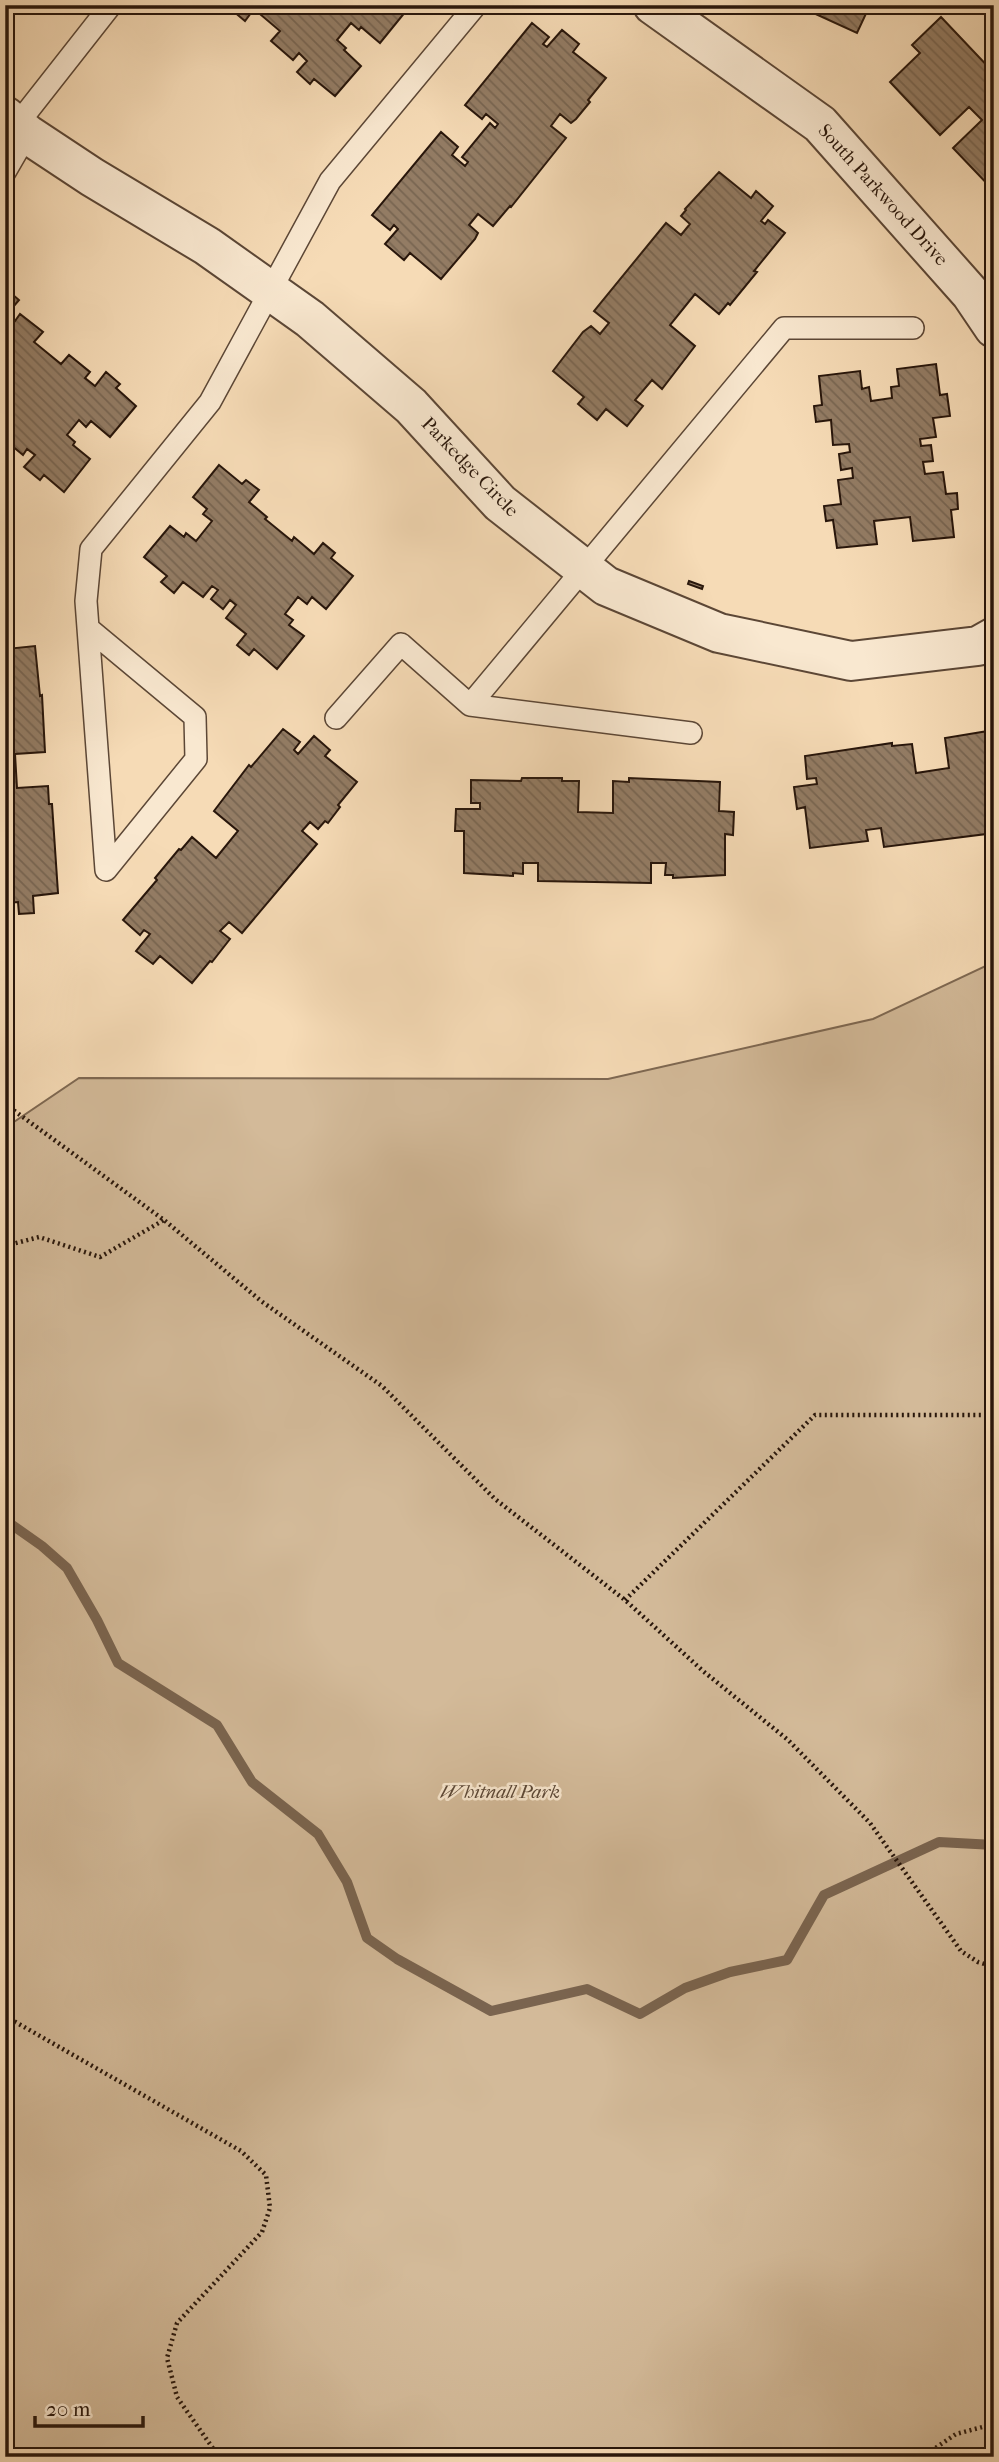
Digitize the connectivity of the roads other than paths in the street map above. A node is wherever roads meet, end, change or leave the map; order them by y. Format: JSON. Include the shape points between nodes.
{"nodes":[{"id":1,"x":111,"y":5,"type":"edge"},
{"id":2,"x":476,"y":5,"type":"edge"},
{"id":3,"x":653,"y":5,"type":"edge"},
{"id":4,"x":16,"y":125,"type":"edge"},
{"id":5,"x":5,"y":172,"type":"edge"},
{"id":6,"x":271,"y":291,"type":"junction"},
{"id":7,"x":913,"y":328,"type":"dead end"},
{"id":8,"x":994,"y":328,"type":"edge"},
{"id":9,"x":583,"y":568,"type":"junction"},
{"id":10,"x":88,"y":628,"type":"junction"},
{"id":11,"x":994,"y":637,"type":"edge"},
{"id":12,"x":470,"y":705,"type":"junction"},
{"id":13,"x":337,"y":718,"type":"dead end"},
{"id":14,"x":691,"y":733,"type":"dead end"}],
"edges":[{"from":1,"to":4,"type":"lane"},
{"from":2,"to":6,"type":"lane","via":[[330,181]]},
{"from":3,"to":8,"type":"street","name":"South Parkwood Drive","via":[[820,124],[971,294]]},
{"from":4,"to":5,"type":"lane"},
{"from":4,"to":6,"type":"street","name":"Parkedge Circle"},
{"from":6,"to":9,"type":"street","name":"Parkedge Circle","via":[[411,405],[500,503]]},
{"from":6,"to":10,"type":"lane","via":[[210,402],[91,549]]},
{"from":7,"to":9,"type":"lane","via":[[784,328]]},
{"from":9,"to":11,"type":"street","name":"Parkedge Circle","via":[[606,586],[719,633],[851,661],[978,646]]},
{"from":9,"to":12,"type":"lane"},
{"from":10,"to":10,"type":"lane","via":[[195,717],[195,759],[106,870]]},
{"from":12,"to":13,"type":"lane","via":[[401,645]]},
{"from":12,"to":14,"type":"lane"}]}
